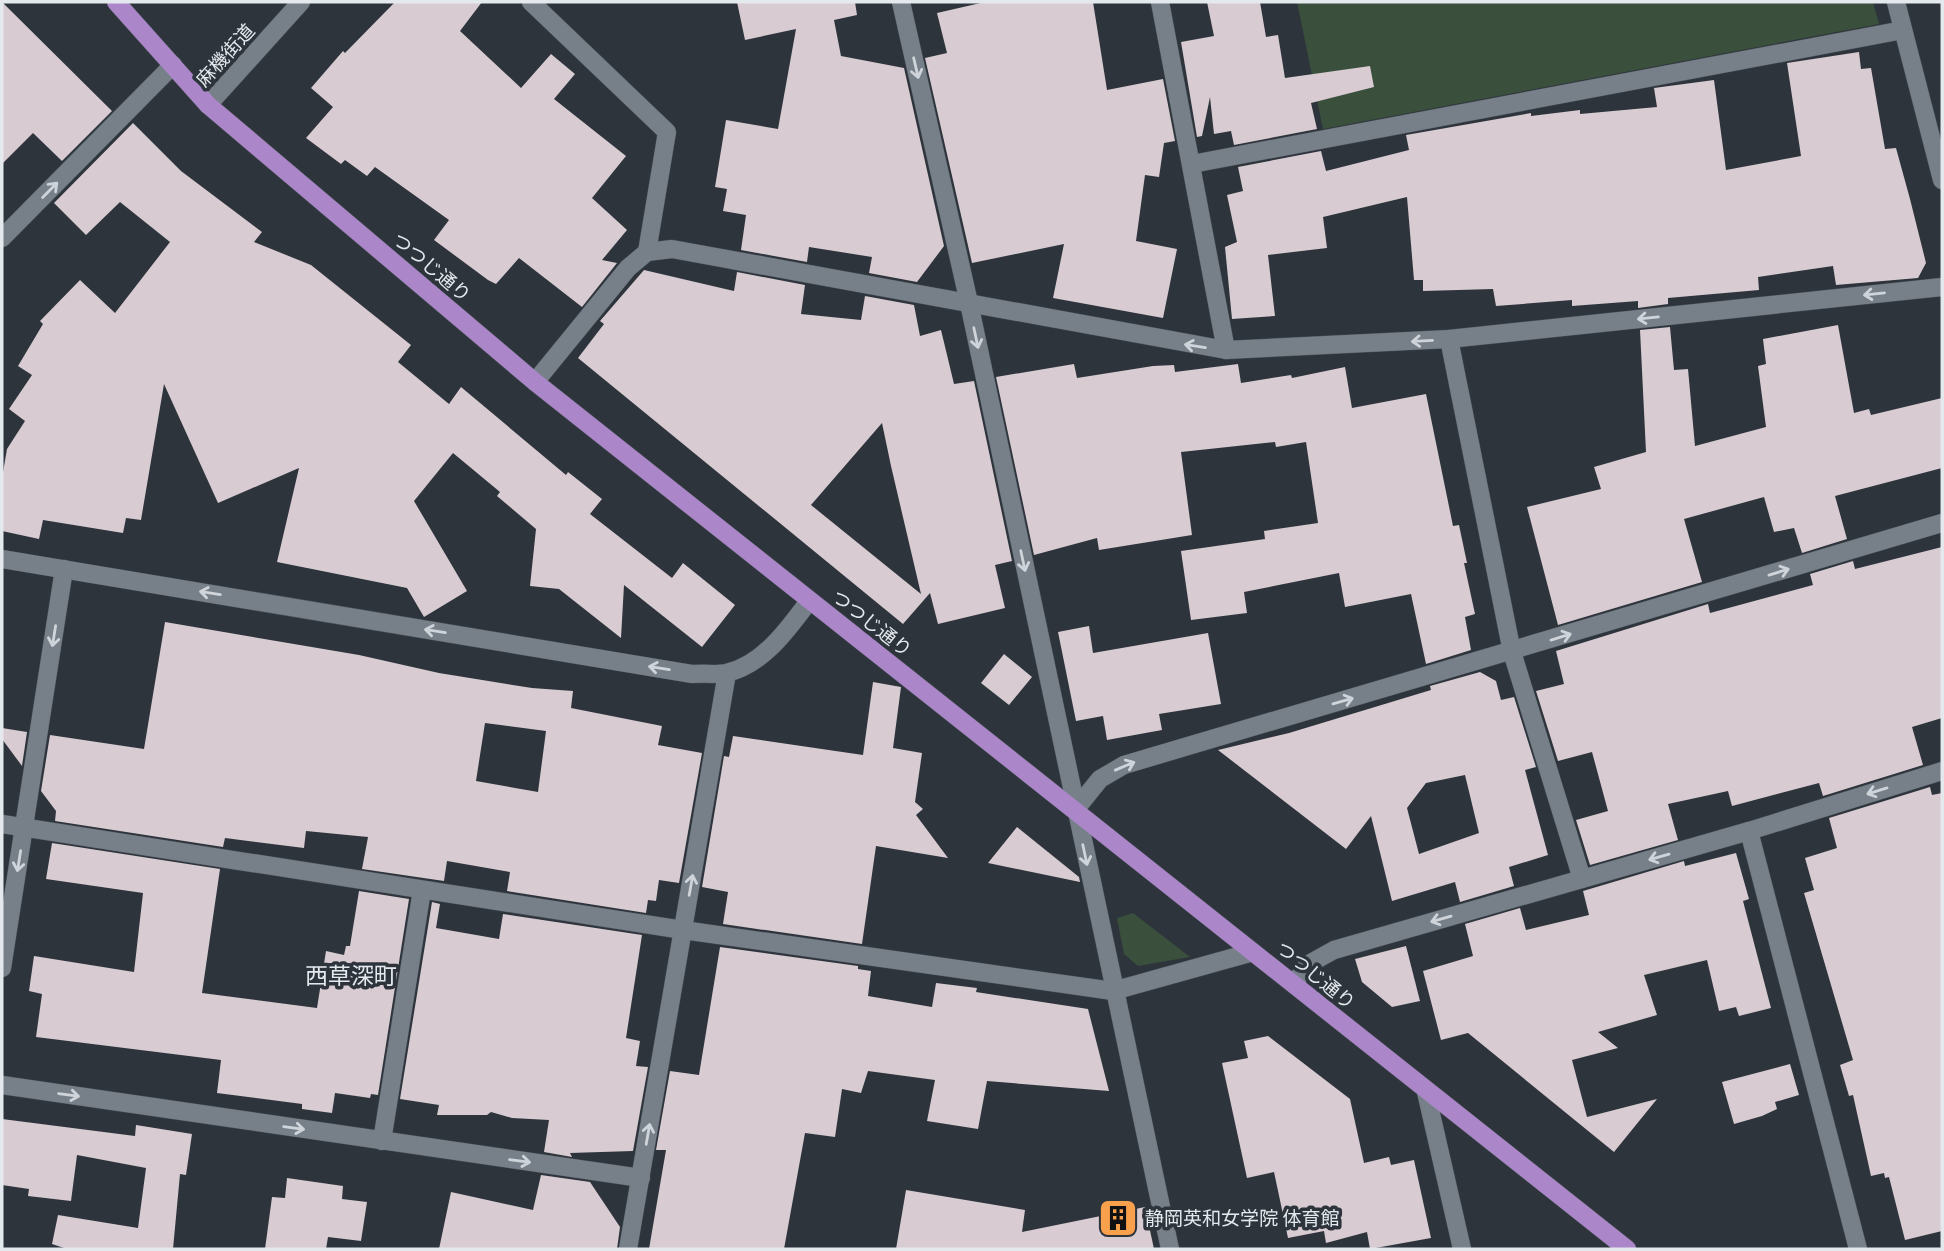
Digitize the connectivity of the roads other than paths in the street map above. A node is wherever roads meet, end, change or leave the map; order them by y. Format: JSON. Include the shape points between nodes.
{"nodes":[{"id":1,"x":116,"y":2,"type":"edge"},
{"id":2,"x":301,"y":2,"type":"edge"},
{"id":3,"x":531,"y":2,"type":"edge"},
{"id":4,"x":901,"y":2,"type":"edge"},
{"id":5,"x":1160,"y":2,"type":"edge"},
{"id":6,"x":1896,"y":2,"type":"edge"},
{"id":7,"x":1903,"y":30,"type":"junction"},
{"id":8,"x":173,"y":65,"type":"junction"},
{"id":9,"x":208,"y":104,"type":"junction"},
{"id":10,"x":1192,"y":164,"type":"junction"},
{"id":11,"x":1942,"y":180,"type":"edge"},
{"id":12,"x":2,"y":239,"type":"edge"},
{"id":13,"x":647,"y":252,"type":"junction"},
{"id":14,"x":1942,"y":287,"type":"edge"},
{"id":15,"x":969,"y":303,"type":"junction"},
{"id":16,"x":1449,"y":339,"type":"junction"},
{"id":17,"x":1226,"y":350,"type":"junction"},
{"id":18,"x":536,"y":382,"type":"junction"},
{"id":19,"x":1942,"y":523,"type":"edge"},
{"id":20,"x":2,"y":559,"type":"edge"},
{"id":21,"x":64,"y":569,"type":"junction"},
{"id":22,"x":810,"y":601,"type":"junction"},
{"id":23,"x":1512,"y":652,"type":"junction"},
{"id":24,"x":727,"y":673,"type":"junction"},
{"id":25,"x":1942,"y":771,"type":"edge"},
{"id":26,"x":1075,"y":810,"type":"junction"},
{"id":27,"x":2,"y":824,"type":"edge"},
{"id":28,"x":24,"y":828,"type":"junction"},
{"id":29,"x":1749,"y":831,"type":"junction"},
{"id":30,"x":1582,"y":879,"type":"junction"},
{"id":31,"x":422,"y":890,"type":"junction"},
{"id":32,"x":683,"y":930,"type":"junction"},
{"id":33,"x":1253,"y":952,"type":"junction"},
{"id":34,"x":2,"y":968,"type":"edge"},
{"id":35,"x":1294,"y":984,"type":"junction"},
{"id":36,"x":1113,"y":990,"type":"junction"},
{"id":37,"x":2,"y":1085,"type":"edge"},
{"id":38,"x":1426,"y":1092,"type":"junction"},
{"id":39,"x":382,"y":1141,"type":"junction"},
{"id":40,"x":640,"y":1178,"type":"junction"},
{"id":41,"x":628,"y":1249,"type":"edge"},
{"id":42,"x":1170,"y":1249,"type":"edge"},
{"id":43,"x":1462,"y":1249,"type":"edge"},
{"id":44,"x":1627,"y":1249,"type":"edge"},
{"id":45,"x":1858,"y":1249,"type":"edge"}],
"edges":[{"from":1,"to":8,"type":"main road","name":"つつじ通り"},
{"from":2,"to":9,"type":"street","name":"麻機街道"},
{"from":3,"to":13,"type":"street","via":[[667,132]]},
{"from":4,"to":15,"type":"street","one_way":true},
{"from":5,"to":10,"type":"street"},
{"from":6,"to":7,"type":"street"},
{"from":7,"to":10,"type":"street"},
{"from":7,"to":11,"type":"street"},
{"from":8,"to":9,"type":"main road","name":"つつじ通り"},
{"from":12,"to":8,"type":"street","one_way":true},
{"from":9,"to":18,"type":"main road","name":"つつじ通り"},
{"from":10,"to":17,"type":"street"},
{"from":13,"to":15,"type":"street","via":[[673,248]]},
{"from":13,"to":18,"type":"street","via":[[628,268]]},
{"from":14,"to":16,"type":"street","one_way":true},
{"from":17,"to":15,"type":"street","one_way":true},
{"from":15,"to":26,"type":"street","one_way":true},
{"from":16,"to":17,"type":"street","one_way":true},
{"from":16,"to":23,"type":"street"},
{"from":18,"to":22,"type":"main road","name":"つつじ通り"},
{"from":23,"to":19,"type":"street","one_way":true},
{"from":20,"to":21,"type":"street"},
{"from":24,"to":21,"type":"street","one_way":true,"via":[[692,674]]},
{"from":21,"to":28,"type":"street","one_way":true},
{"from":22,"to":24,"type":"street","via":[[783,636],[756,660]]},
{"from":22,"to":26,"type":"main road","name":"つつじ通り"},
{"from":26,"to":23,"type":"street","one_way":true,"via":[[1100,779],[1124,765]]},
{"from":23,"to":30,"type":"street"},
{"from":32,"to":24,"type":"street","one_way":true},
{"from":25,"to":29,"type":"street","one_way":true},
{"from":26,"to":33,"type":"main road","name":"つつじ通り"},
{"from":26,"to":36,"type":"street","one_way":true},
{"from":27,"to":28,"type":"street"},
{"from":28,"to":31,"type":"street"},
{"from":28,"to":34,"type":"street","one_way":true},
{"from":29,"to":30,"type":"street","one_way":true},
{"from":29,"to":45,"type":"street"},
{"from":30,"to":35,"type":"street","one_way":true,"via":[[1334,950],[1307,965]]},
{"from":31,"to":32,"type":"street"},
{"from":31,"to":39,"type":"street"},
{"from":32,"to":36,"type":"street"},
{"from":40,"to":32,"type":"street","one_way":true},
{"from":33,"to":35,"type":"main road","name":"つつじ通り"},
{"from":33,"to":36,"type":"street"},
{"from":35,"to":38,"type":"main road","name":"つつじ通り"},
{"from":36,"to":42,"type":"street"},
{"from":37,"to":39,"type":"street","one_way":true},
{"from":38,"to":43,"type":"street"},
{"from":38,"to":44,"type":"main road","name":"つつじ通り"},
{"from":39,"to":40,"type":"street","one_way":true},
{"from":40,"to":41,"type":"street"}]}
